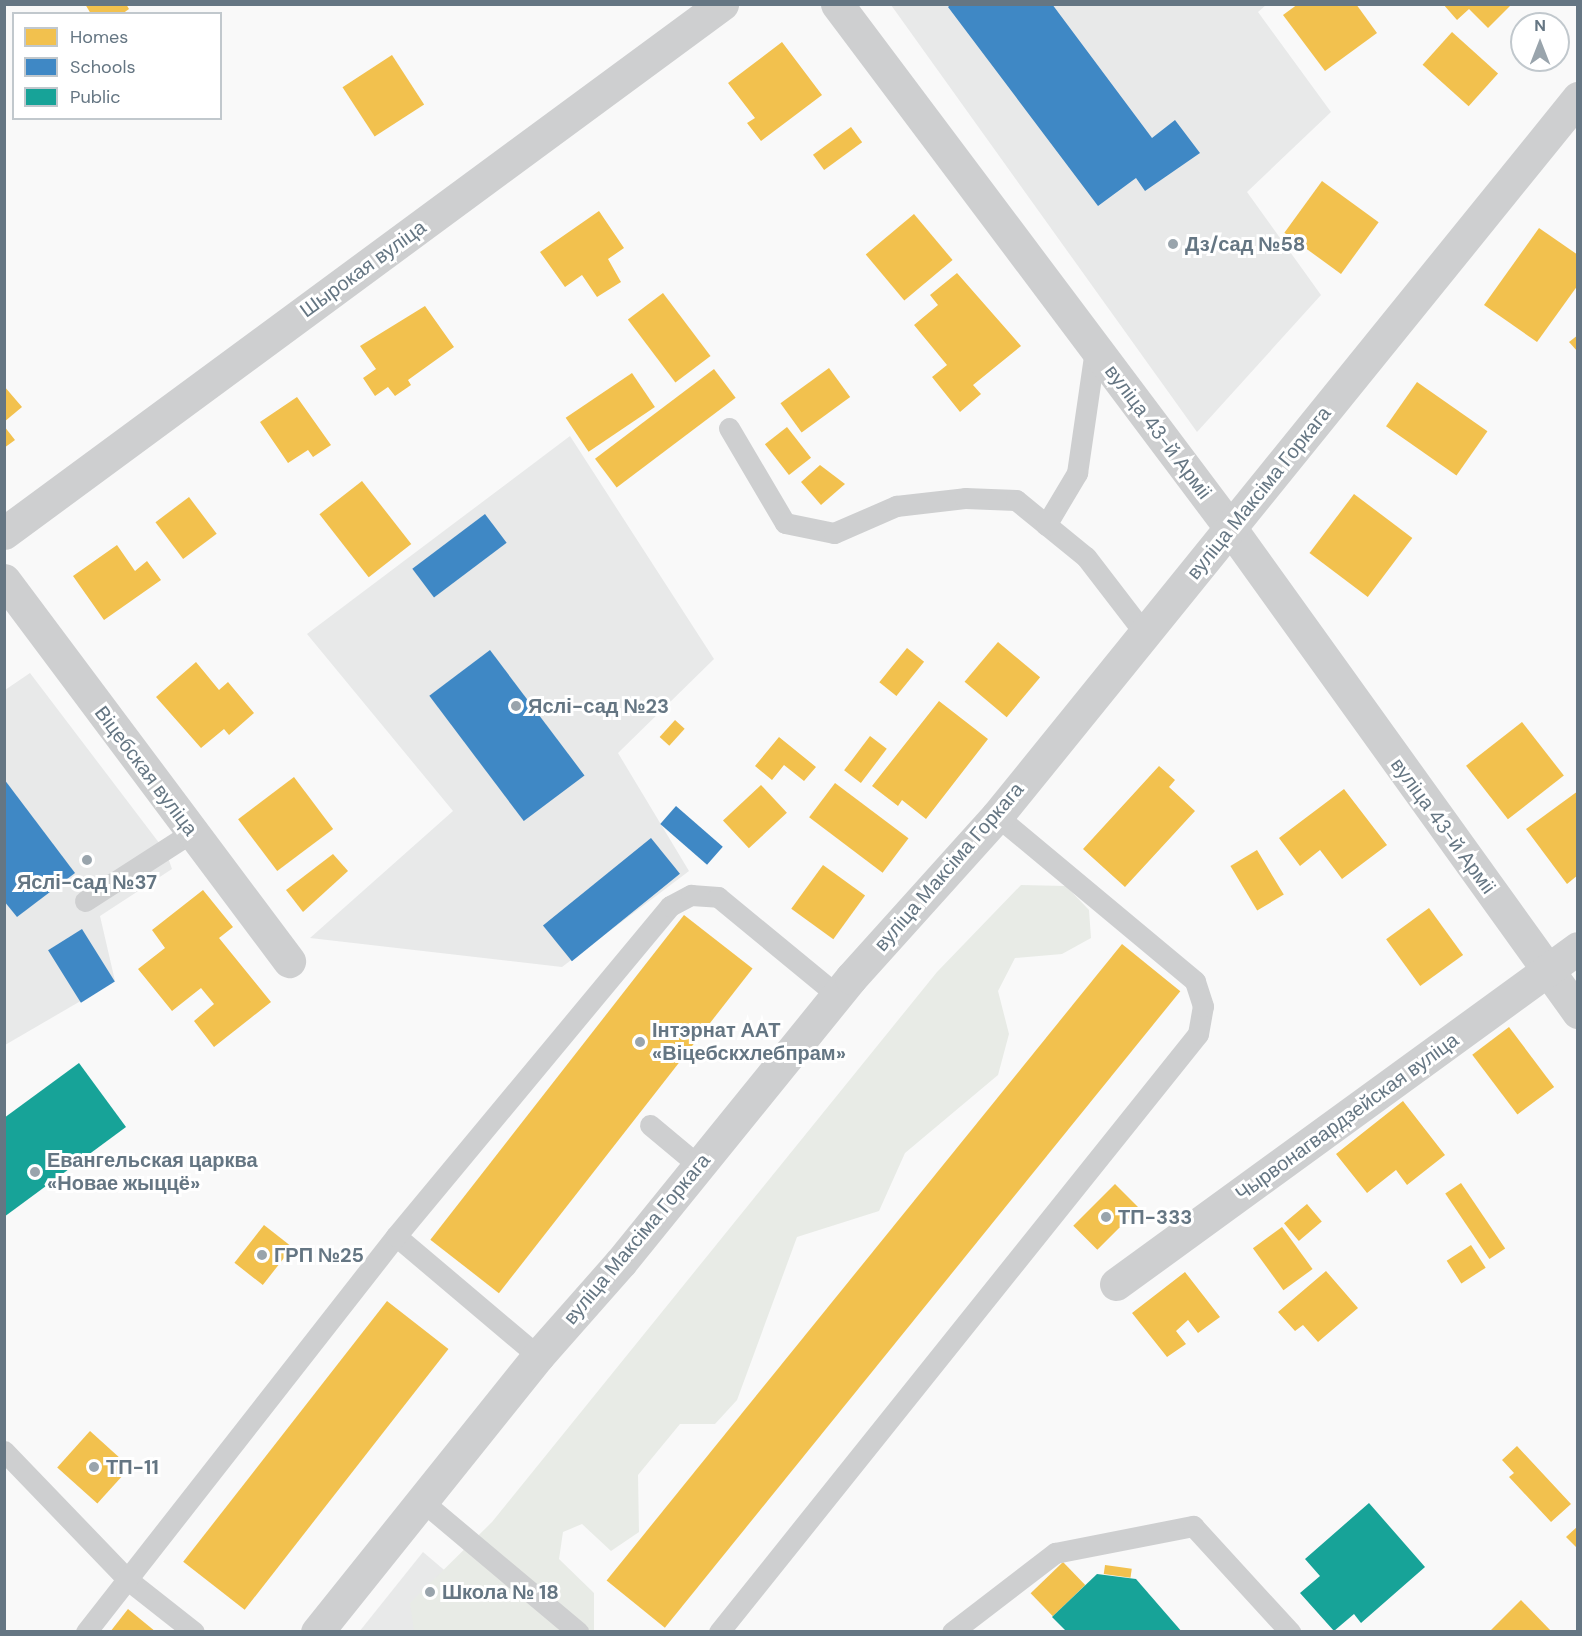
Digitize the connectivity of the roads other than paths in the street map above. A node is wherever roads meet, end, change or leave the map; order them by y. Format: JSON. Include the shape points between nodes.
{"nodes":[{"id":1,"x":722,"y":4,"type":"edge"},
{"id":2,"x":837,"y":4,"type":"edge"},
{"id":3,"x":1578,"y":99,"type":"edge"},
{"id":4,"x":1095,"y":348,"type":"junction"},
{"id":5,"x":729,"y":428,"type":"dead end"},
{"id":6,"x":1046,"y":525,"type":"junction"},
{"id":7,"x":1230,"y":529,"type":"junction"},
{"id":8,"x":4,"y":533,"type":"edge"},
{"id":9,"x":4,"y":580,"type":"edge"},
{"id":10,"x":1145,"y":634,"type":"junction"},
{"id":11,"x":997,"y":816,"type":"junction"},
{"id":12,"x":192,"y":832,"type":"junction"},
{"id":13,"x":85,"y":901,"type":"dead end"},
{"id":14,"x":1578,"y":948,"type":"edge"},
{"id":15,"x":289,"y":961,"type":"dead end"},
{"id":16,"x":1546,"y":972,"type":"junction"},
{"id":17,"x":837,"y":995,"type":"junction"},
{"id":18,"x":1578,"y":1012,"type":"edge"},
{"id":19,"x":650,"y":1125,"type":"dead end"},
{"id":20,"x":699,"y":1166,"type":"junction"},
{"id":21,"x":396,"y":1236,"type":"junction"},
{"id":22,"x":1116,"y":1284,"type":"dead end"},
{"id":23,"x":538,"y":1356,"type":"junction"},
{"id":24,"x":4,"y":1451,"type":"edge"},
{"id":25,"x":422,"y":1501,"type":"junction"},
{"id":26,"x":128,"y":1580,"type":"junction"},
{"id":27,"x":86,"y":1632,"type":"edge"},
{"id":28,"x":194,"y":1632,"type":"edge"},
{"id":29,"x":317,"y":1632,"type":"edge"},
{"id":30,"x":578,"y":1632,"type":"edge"},
{"id":31,"x":719,"y":1632,"type":"edge"},
{"id":32,"x":952,"y":1632,"type":"edge"},
{"id":33,"x":1290,"y":1632,"type":"edge"}],
"edges":[{"from":1,"to":8,"type":"street","name":"Шырокая вуліца"},
{"from":2,"to":4,"type":"street","name":"вуліца 43-й Арміі"},
{"from":3,"to":7,"type":"street","name":"вуліца Максіма Горкага"},
{"from":4,"to":6,"type":"lane","via":[[1077,473]]},
{"from":4,"to":7,"type":"street","name":"вуліца 43-й Арміі"},
{"from":5,"to":6,"type":"lane","via":[[785,523],[834,533],[896,506],[965,498],[1016,500]]},
{"from":6,"to":10,"type":"lane","via":[[1086,557]]},
{"from":7,"to":10,"type":"street","name":"вуліца Максіма Горкага"},
{"from":7,"to":16,"type":"street","name":"вуліца 43-й Арміі"},
{"from":9,"to":12,"type":"street","name":"Віцебская вуліца"},
{"from":10,"to":11,"type":"street","name":"вуліца Максіма Горкага"},
{"from":11,"to":17,"type":"street","name":"вуліца Максіма Горкага"},
{"from":11,"to":31,"type":"lane","via":[[1195,981],[1203,1006],[1198,1034]]},
{"from":12,"to":13,"type":"lane"},
{"from":12,"to":15,"type":"street","name":"Віцебская вуліца"},
{"from":14,"to":16,"type":"street","name":"Чырвонагвардзейская вуліца"},
{"from":16,"to":18,"type":"street","name":"вуліца 43-й Арміі"},
{"from":16,"to":22,"type":"street","name":"Чырвонагвардзейская вуліца"},
{"from":17,"to":20,"type":"street","name":"вуліца Максіма Горкага"},
{"from":17,"to":21,"type":"lane","via":[[718,897],[691,895],[670,906]]},
{"from":19,"to":20,"type":"lane"},
{"from":20,"to":23,"type":"street","name":"вуліца Максіма Горкага"},
{"from":21,"to":23,"type":"lane"},
{"from":21,"to":26,"type":"lane"},
{"from":23,"to":25,"type":"street","name":"вуліца Максіма Горкага"},
{"from":24,"to":26,"type":"lane"},
{"from":25,"to":29,"type":"street","name":"вуліца Максіма Горкага"},
{"from":25,"to":30,"type":"lane"},
{"from":26,"to":27,"type":"lane"},
{"from":26,"to":28,"type":"lane"},
{"from":32,"to":33,"type":"lane","via":[[1055,1553],[1193,1526]]}]}
